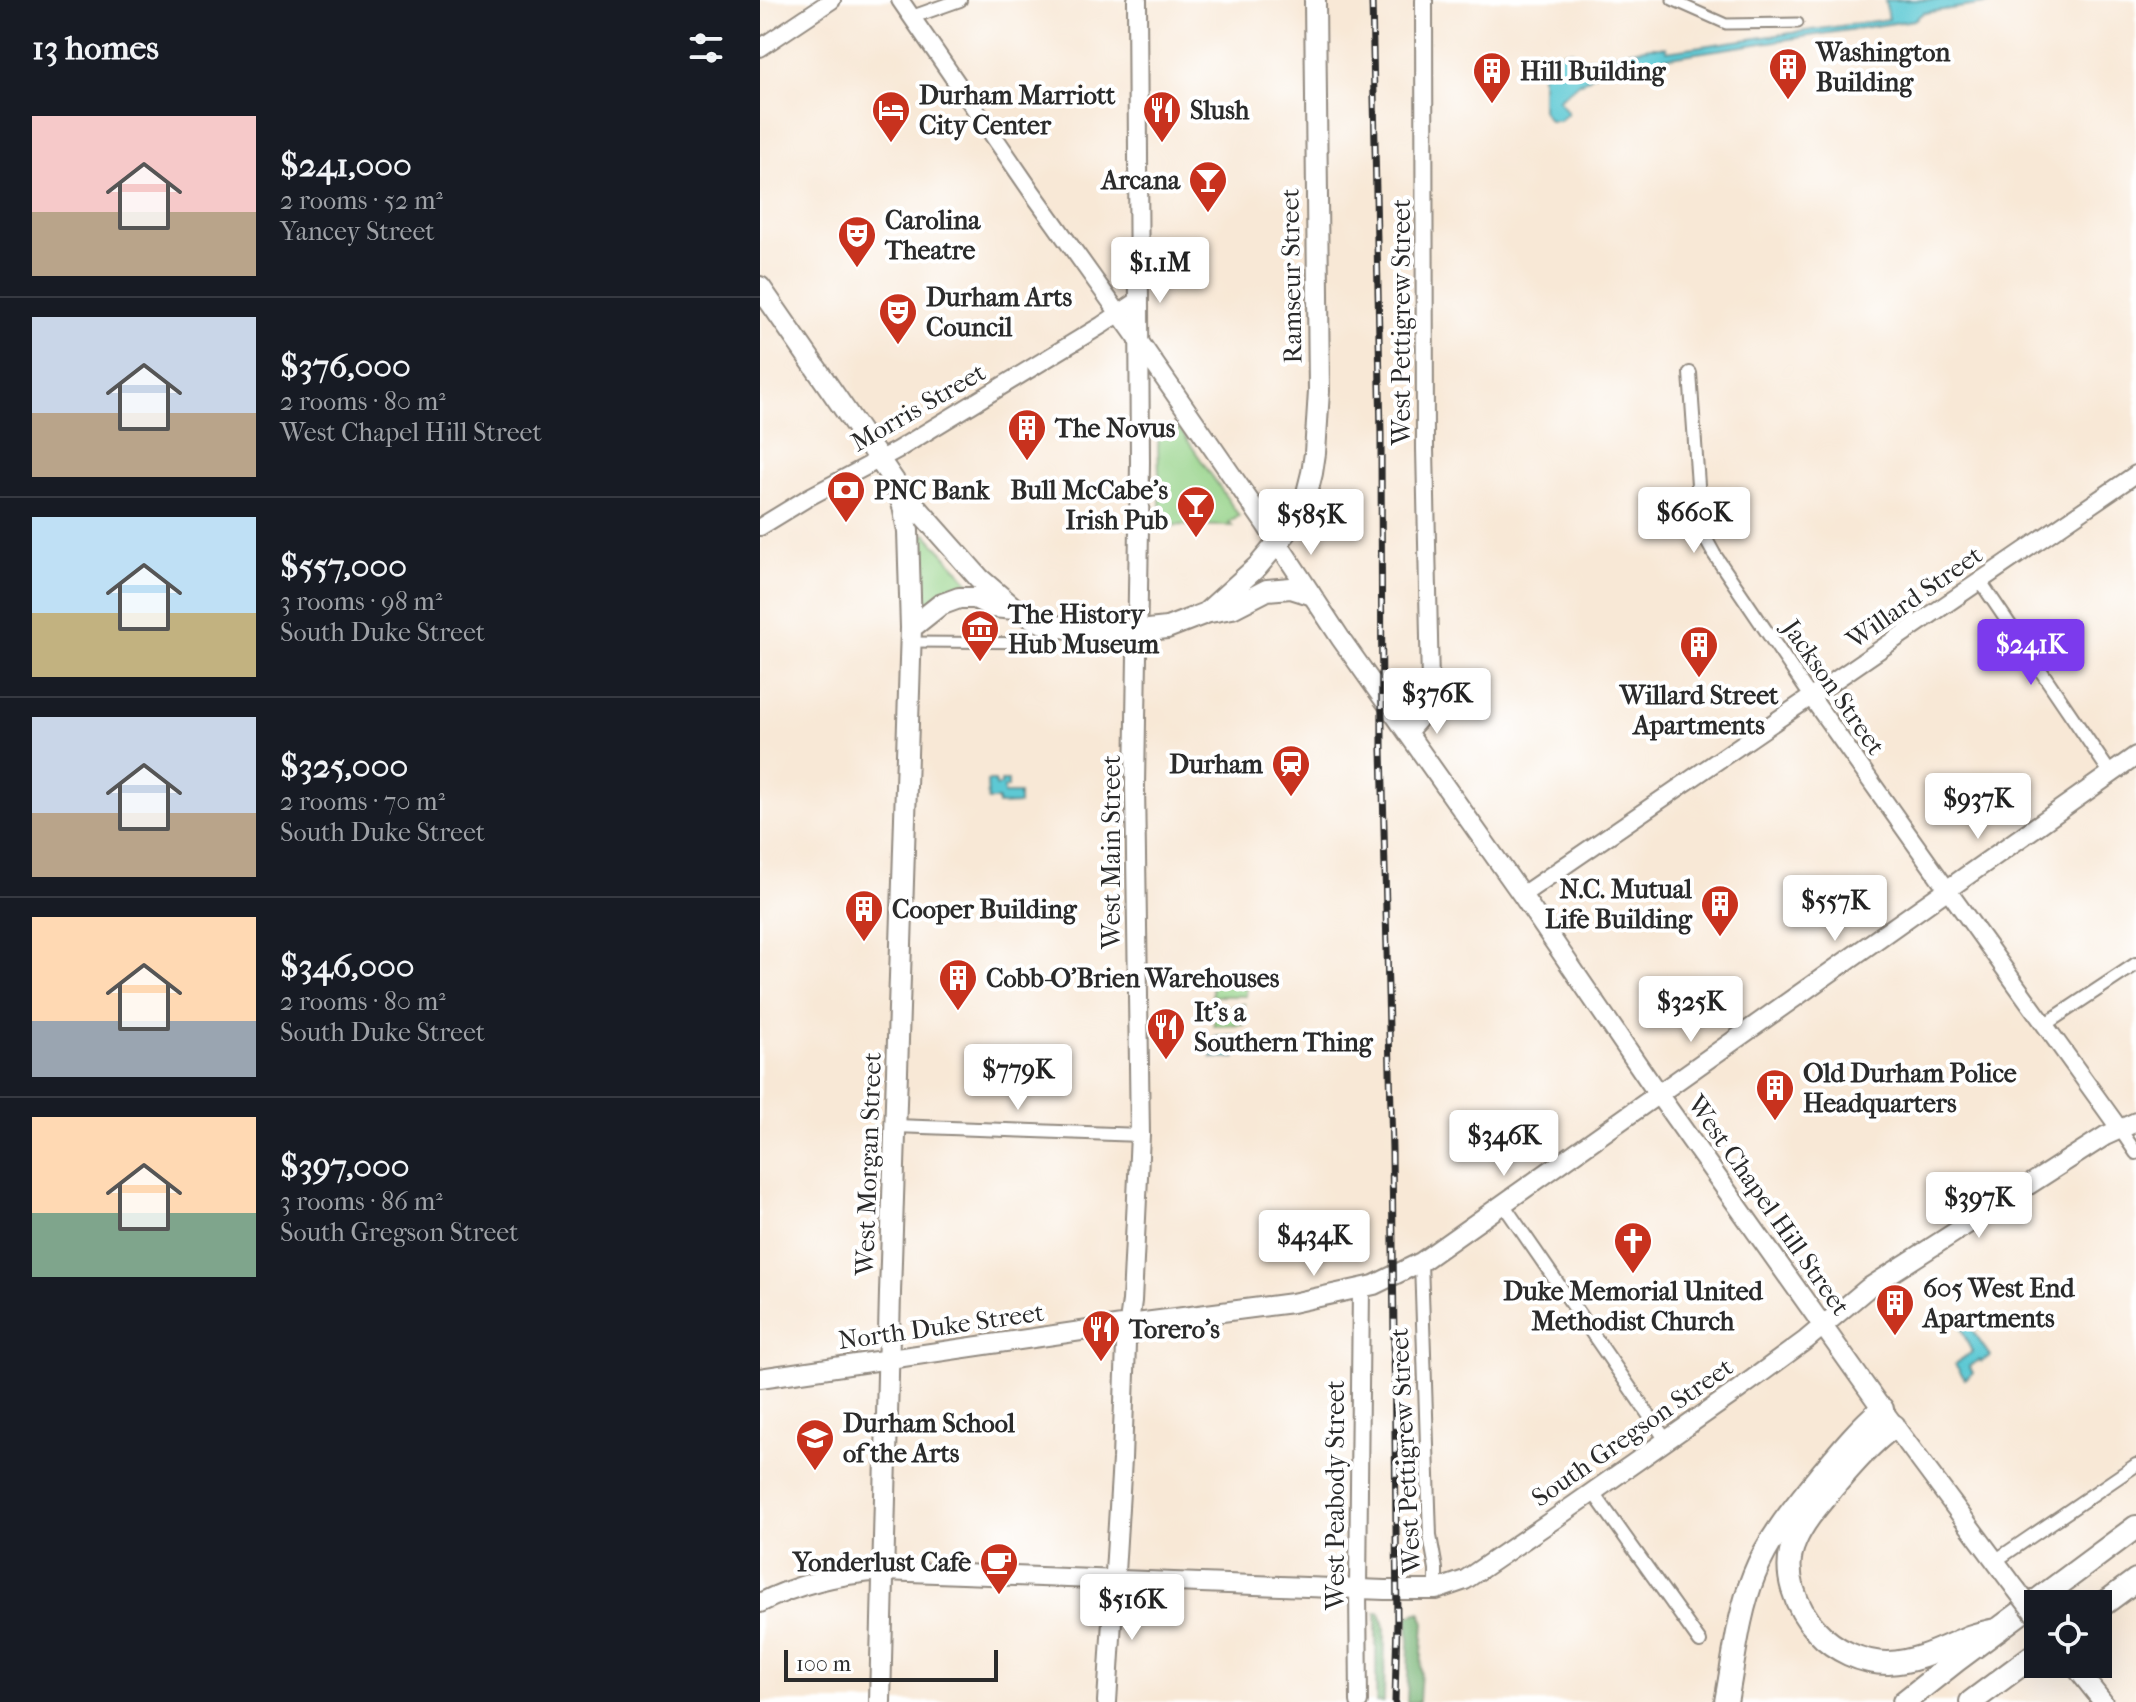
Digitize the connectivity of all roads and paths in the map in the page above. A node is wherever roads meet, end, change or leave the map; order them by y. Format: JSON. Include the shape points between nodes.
{"nodes":[{"id":1,"x":832,"y":0,"type":"edge"},
{"id":2,"x":900,"y":0,"type":"edge"},
{"id":3,"x":960,"y":0,"type":"edge"},
{"id":4,"x":1137,"y":0,"type":"edge"},
{"id":5,"x":1315,"y":0,"type":"edge"},
{"id":6,"x":1424,"y":0,"type":"edge"},
{"id":7,"x":1672,"y":0,"type":"edge"},
{"id":8,"x":912,"y":17,"type":"junction"},
{"id":9,"x":1798,"y":23,"type":"dead end"},
{"id":10,"x":760,"y":48,"type":"edge"},
{"id":11,"x":760,"y":287,"type":"edge"},
{"id":12,"x":1139,"y":300,"type":"junction"},
{"id":13,"x":1118,"y":314,"type":"junction"},
{"id":14,"x":1140,"y":343,"type":"junction"},
{"id":15,"x":1690,"y":373,"type":"dead end"},
{"id":16,"x":879,"y":460,"type":"junction"},
{"id":17,"x":2136,"y":474,"type":"edge"},
{"id":18,"x":894,"y":481,"type":"junction"},
{"id":19,"x":760,"y":527,"type":"edge"},
{"id":20,"x":1277,"y":542,"type":"junction"},
{"id":21,"x":1980,"y":581,"type":"junction"},
{"id":22,"x":1310,"y":594,"type":"junction"},
{"id":23,"x":1015,"y":609,"type":"junction"},
{"id":24,"x":1206,"y":613,"type":"junction"},
{"id":25,"x":1062,"y":627,"type":"junction"},
{"id":26,"x":1137,"y":632,"type":"junction"},
{"id":27,"x":910,"y":635,"type":"junction"},
{"id":28,"x":1811,"y":697,"type":"junction"},
{"id":29,"x":1407,"y":732,"type":"junction"},
{"id":30,"x":2136,"y":756,"type":"edge"},
{"id":31,"x":2111,"y":774,"type":"junction"},
{"id":32,"x":1947,"y":889,"type":"junction"},
{"id":33,"x":1522,"y":895,"type":"junction"},
{"id":34,"x":2136,"y":964,"type":"edge"},
{"id":35,"x":2044,"y":1025,"type":"junction"},
{"id":36,"x":1658,"y":1094,"type":"junction"},
{"id":37,"x":2128,"y":1125,"type":"edge"},
{"id":38,"x":895,"y":1126,"type":"junction"},
{"id":39,"x":1140,"y":1135,"type":"junction"},
{"id":40,"x":2136,"y":1153,"type":"edge"},
{"id":41,"x":1503,"y":1204,"type":"junction"},
{"id":42,"x":1421,"y":1262,"type":"junction"},
{"id":43,"x":1361,"y":1288,"type":"junction"},
{"id":44,"x":1129,"y":1324,"type":"junction"},
{"id":45,"x":1822,"y":1325,"type":"junction"},
{"id":46,"x":888,"y":1360,"type":"junction"},
{"id":47,"x":760,"y":1378,"type":"edge"},
{"id":48,"x":1888,"y":1418,"type":"junction"},
{"id":49,"x":1666,"y":1440,"type":"junction"},
{"id":50,"x":2136,"y":1465,"type":"edge"},
{"id":51,"x":1593,"y":1492,"type":"junction"},
{"id":52,"x":2136,"y":1527,"type":"edge"},
{"id":53,"x":1995,"y":1561,"type":"junction"},
{"id":54,"x":884,"y":1571,"type":"junction"},
{"id":55,"x":1114,"y":1579,"type":"junction"},
{"id":56,"x":2136,"y":1580,"type":"edge"},
{"id":57,"x":1358,"y":1588,"type":"junction"},
{"id":58,"x":1436,"y":1590,"type":"junction"},
{"id":59,"x":2112,"y":1598,"type":"edge"},
{"id":60,"x":2024,"y":1600,"type":"edge"},
{"id":61,"x":760,"y":1603,"type":"edge"},
{"id":62,"x":1999,"y":1629,"type":"junction"},
{"id":63,"x":1700,"y":1642,"type":"dead end"},
{"id":64,"x":2024,"y":1662,"type":"edge"},
{"id":65,"x":2085,"y":1678,"type":"edge"},
{"id":66,"x":880,"y":1702,"type":"edge"},
{"id":67,"x":1107,"y":1702,"type":"edge"},
{"id":68,"x":1359,"y":1702,"type":"edge"},
{"id":69,"x":1726,"y":1702,"type":"edge"},
{"id":70,"x":1904,"y":1702,"type":"edge"},
{"id":71,"x":1971,"y":1702,"type":"edge"},
{"id":72,"x":2103,"y":1702,"type":"edge"}],
"edges":[{"from":1,"to":10,"type":"street"},
{"from":2,"to":8,"type":"street"},
{"from":3,"to":8,"type":"street"},
{"from":4,"to":12,"type":"main road","name":"West Main Street"},
{"from":5,"to":20,"type":"main road","name":"Ramseur Street","via":[[1317,434],[1307,493]]},
{"from":6,"to":29,"type":"street","name":"West Pettigrew Street","via":[[1430,684],[1426,709]]},
{"from":7,"to":9,"type":"street","via":[[1726,24]]},
{"from":8,"to":13,"type":"street"},
{"from":11,"to":16,"type":"main road","name":"West Morgan Street"},
{"from":12,"to":13,"type":"street","name":"Morris Street"},
{"from":12,"to":14,"type":"main road","name":"West Main Street"},
{"from":13,"to":14,"type":"street"},
{"from":13,"to":16,"type":"street","name":"Morris Street"},
{"from":14,"to":20,"type":"main road","name":"West Chapel Hill Street"},
{"from":14,"to":26,"type":"main road","name":"West Main Street"},
{"from":15,"to":28,"type":"street","name":"Jackson Street","via":[[1703,534]]},
{"from":16,"to":18,"type":"main road","name":"West Morgan Street"},
{"from":16,"to":19,"type":"street","name":"Morris Street"},
{"from":17,"to":21,"type":"street","name":"Willard Street"},
{"from":18,"to":23,"type":"main road","via":[[972,571]]},
{"from":18,"to":27,"type":"main road","name":"West Morgan Street","via":[[908,531]]},
{"from":20,"to":22,"type":"main road","name":"West Chapel Hill Street"},
{"from":20,"to":24,"type":"main road","name":"Ramseur Street"},
{"from":21,"to":28,"type":"street","name":"Willard Street"},
{"from":21,"to":31,"type":"street"},
{"from":22,"to":24,"type":"main road","via":[[1291,588],[1267,590],[1232,608]]},
{"from":22,"to":29,"type":"main road","name":"West Chapel Hill Street"},
{"from":23,"to":25,"type":"main road"},
{"from":23,"to":27,"type":"main road","via":[[959,598],[940,605]]},
{"from":24,"to":26,"type":"main road","via":[[1175,626]]},
{"from":25,"to":26,"type":"main road"},
{"from":25,"to":27,"type":"street","via":[[1048,643]]},
{"from":26,"to":39,"type":"main road","name":"West Main Street"},
{"from":27,"to":38,"type":"main road","name":"West Morgan Street"},
{"from":28,"to":32,"type":"street","name":"Jackson Street"},
{"from":28,"to":33,"type":"street","name":"Willard Street"},
{"from":29,"to":33,"type":"main road","name":"West Chapel Hill Street"},
{"from":30,"to":31,"type":"main road","name":"North Duke Street"},
{"from":31,"to":32,"type":"main road","name":"North Duke Street"},
{"from":32,"to":35,"type":"street","name":"Jackson Street"},
{"from":32,"to":36,"type":"main road","name":"North Duke Street"},
{"from":33,"to":36,"type":"main road","name":"West Chapel Hill Street"},
{"from":34,"to":35,"type":"street"},
{"from":35,"to":37,"type":"street","name":"Jackson Street"},
{"from":36,"to":41,"type":"main road","name":"North Duke Street"},
{"from":36,"to":45,"type":"main road","name":"West Chapel Hill Street"},
{"from":37,"to":40,"type":"street","name":"Jackson Street"},
{"from":37,"to":45,"type":"main road","name":"South Gregson Street","via":[[1912,1258]]},
{"from":38,"to":39,"type":"street"},
{"from":38,"to":46,"type":"main road","name":"West Morgan Street"},
{"from":39,"to":44,"type":"main road","name":"West Main Street"},
{"from":41,"to":42,"type":"main road","name":"North Duke Street"},
{"from":41,"to":49,"type":"street"},
{"from":42,"to":43,"type":"main road","name":"North Duke Street"},
{"from":42,"to":58,"type":"street","name":"West Pettigrew Street"},
{"from":43,"to":44,"type":"main road","name":"North Duke Street","via":[[1292,1303]]},
{"from":43,"to":57,"type":"street","name":"West Peabody Street"},
{"from":44,"to":46,"type":"main road","name":"North Duke Street"},
{"from":44,"to":55,"type":"main road","name":"West Main Street"},
{"from":45,"to":48,"type":"main road","name":"West Chapel Hill Street"},
{"from":45,"to":49,"type":"main road","name":"South Gregson Street"},
{"from":46,"to":47,"type":"main road","name":"North Duke Street"},
{"from":46,"to":54,"type":"main road","name":"West Morgan Street"},
{"from":48,"to":53,"type":"main road","name":"West Chapel Hill Street"},
{"from":48,"to":62,"type":"highway","via":[[1793,1544],[1792,1583],[1807,1620],[1835,1646],[1887,1663],[1932,1654]]},
{"from":48,"to":69,"type":"highway","via":[[1862,1426],[1769,1546],[1741,1620]]},
{"from":49,"to":51,"type":"main road","name":"South Gregson Street"},
{"from":50,"to":53,"type":"street"},
{"from":51,"to":58,"type":"main road","name":"South Gregson Street","via":[[1465,1580]]},
{"from":51,"to":63,"type":"street"},
{"from":52,"to":62,"type":"highway"},
{"from":53,"to":60,"type":"main road","name":"West Chapel Hill Street","bridge":true},
{"from":54,"to":55,"type":"main road","name":"South Gregson Street"},
{"from":54,"to":61,"type":"main road","name":"South Gregson Street","via":[[837,1575]]},
{"from":54,"to":66,"type":"main road","name":"West Morgan Street"},
{"from":55,"to":57,"type":"main road","name":"South Gregson Street"},
{"from":55,"to":67,"type":"main road","name":"West Main Street"},
{"from":56,"to":59,"type":"highway"},
{"from":57,"to":58,"type":"main road","name":"South Gregson Street"},
{"from":57,"to":68,"type":"street","name":"West Peabody Street"},
{"from":62,"to":70,"type":"highway"},
{"from":64,"to":71,"type":"highway"},
{"from":65,"to":72,"type":"main road"}]}
